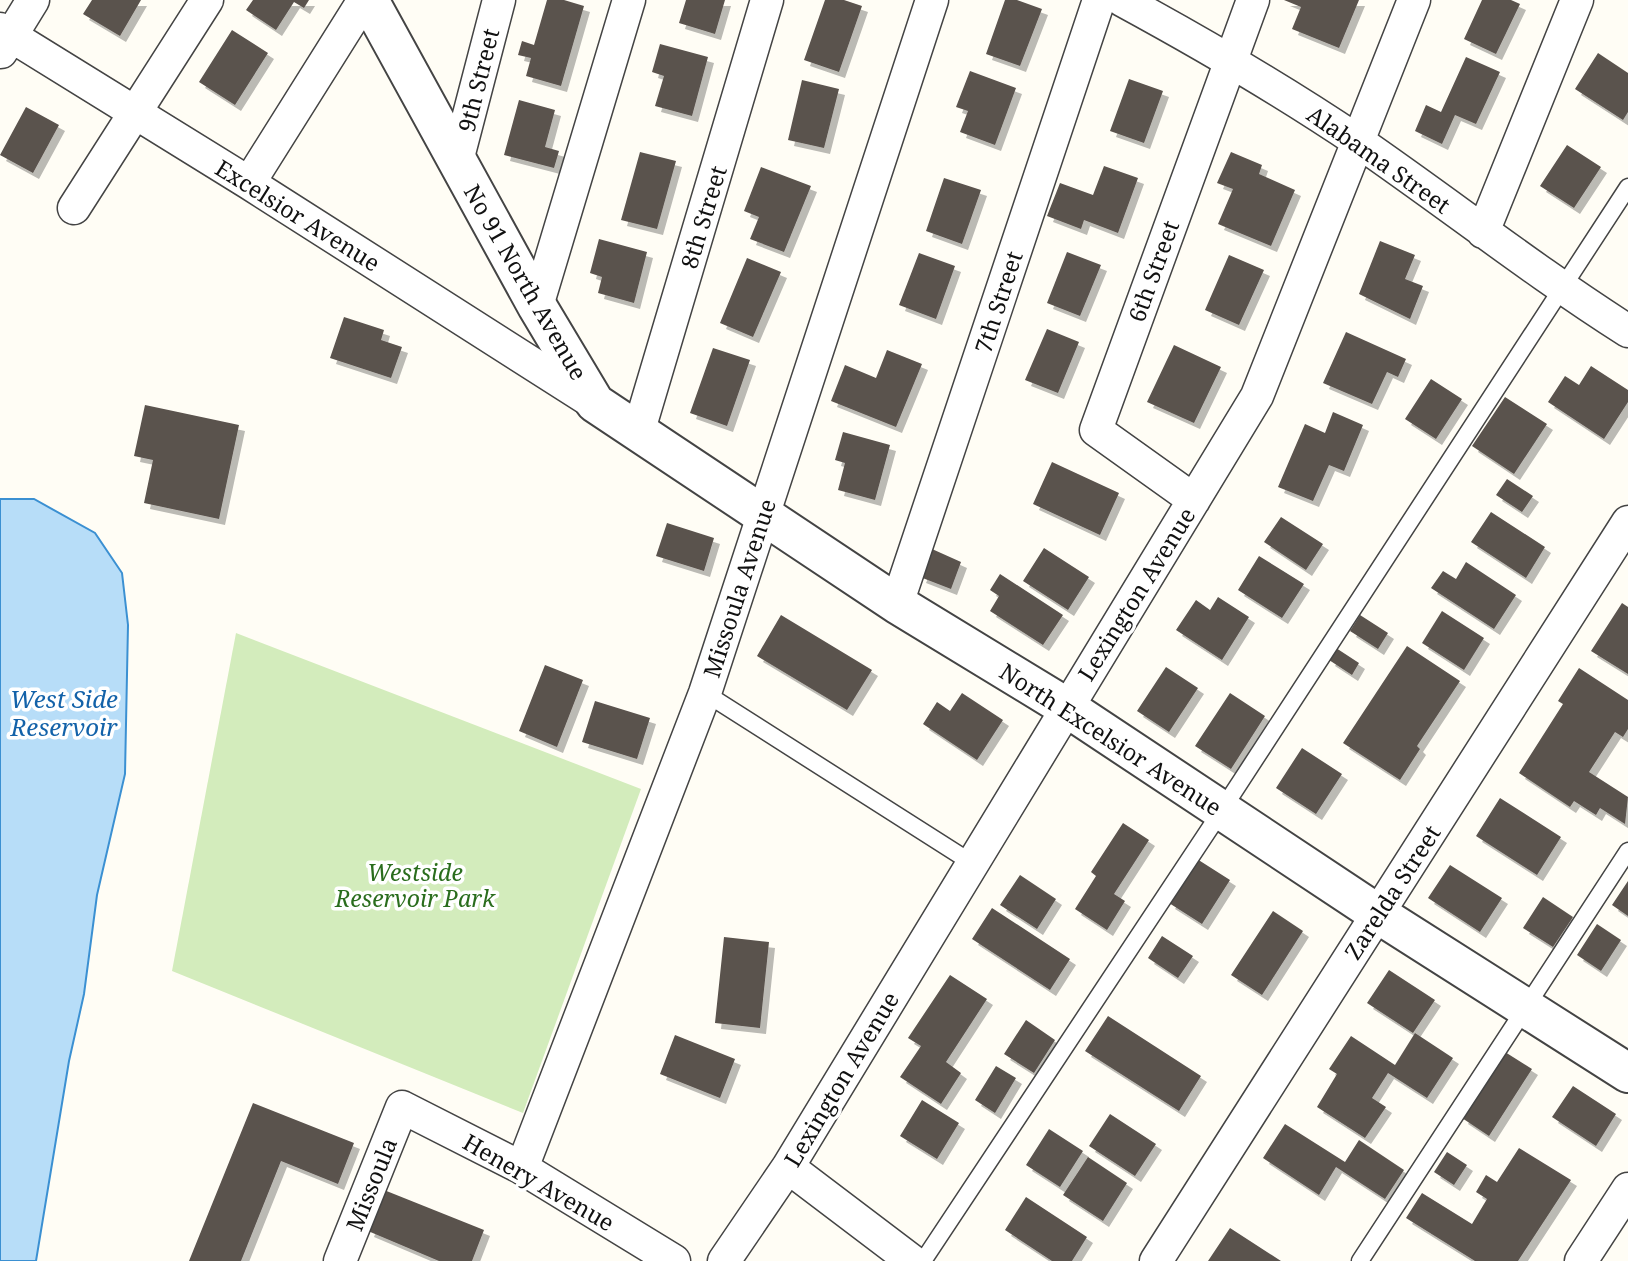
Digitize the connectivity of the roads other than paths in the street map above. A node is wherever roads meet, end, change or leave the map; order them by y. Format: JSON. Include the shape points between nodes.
{"nodes":[{"id":1,"x":33,"y":0,"type":"edge"},
{"id":2,"x":207,"y":0,"type":"edge"},
{"id":3,"x":367,"y":0,"type":"edge"},
{"id":4,"x":499,"y":0,"type":"edge"},
{"id":5,"x":629,"y":0,"type":"edge"},
{"id":6,"x":767,"y":0,"type":"edge"},
{"id":7,"x":932,"y":0,"type":"edge"},
{"id":8,"x":1099,"y":0,"type":"edge"},
{"id":9,"x":1122,"y":0,"type":"edge"},
{"id":10,"x":1253,"y":0,"type":"edge"},
{"id":11,"x":1414,"y":0,"type":"edge"},
{"id":12,"x":1577,"y":0,"type":"edge"},
{"id":13,"x":3,"y":39,"type":"edge"},
{"id":14,"x":1233,"y":60,"type":"junction"},
{"id":15,"x":134,"y":114,"type":"junction"},
{"id":16,"x":1359,"y":142,"type":"junction"},
{"id":17,"x":457,"y":161,"type":"junction"},
{"id":18,"x":249,"y":183,"type":"junction"},
{"id":19,"x":1628,"y":187,"type":"edge"},
{"id":20,"x":74,"y":208,"type":"dead end"},
{"id":21,"x":1483,"y":232,"type":"junction"},
{"id":22,"x":1563,"y":290,"type":"junction"},
{"id":23,"x":537,"y":306,"type":"junction"},
{"id":24,"x":1628,"y":331,"type":"edge"},
{"id":25,"x":595,"y":404,"type":"junction"},
{"id":26,"x":638,"y":433,"type":"junction"},
{"id":27,"x":1194,"y":500,"type":"junction"},
{"id":28,"x":763,"y":514,"type":"junction"},
{"id":29,"x":1628,"y":522,"type":"edge"},
{"id":30,"x":897,"y":604,"type":"junction"},
{"id":31,"x":705,"y":693,"type":"junction"},
{"id":32,"x":1066,"y":708,"type":"junction"},
{"id":33,"x":1222,"y":810,"type":"junction"},
{"id":34,"x":1628,"y":852,"type":"edge"},
{"id":35,"x":972,"y":863,"type":"junction"},
{"id":36,"x":1378,"y":914,"type":"junction"},
{"id":37,"x":1527,"y":1009,"type":"junction"},
{"id":38,"x":1628,"y":1073,"type":"edge"},
{"id":39,"x":402,"y":1107,"type":"joint"},
{"id":40,"x":788,"y":1167,"type":"junction"},
{"id":41,"x":522,"y":1168,"type":"junction"},
{"id":42,"x":1628,"y":1189,"type":"edge"},
{"id":43,"x":340,"y":1261,"type":"edge"},
{"id":44,"x":674,"y":1261,"type":"edge"},
{"id":45,"x":724,"y":1261,"type":"edge"},
{"id":46,"x":912,"y":1261,"type":"edge"},
{"id":47,"x":923,"y":1261,"type":"edge"},
{"id":48,"x":1156,"y":1261,"type":"edge"},
{"id":49,"x":1360,"y":1261,"type":"edge"},
{"id":50,"x":1581,"y":1261,"type":"edge"}],
"edges":[{"from":1,"to":13,"type":"street"},
{"from":2,"to":15,"type":"street"},
{"from":3,"to":17,"type":"street","name":"No 91 North Avenue"},
{"from":3,"to":18,"type":"street"},
{"from":4,"to":17,"type":"street","name":"9th Street"},
{"from":5,"to":23,"type":"street"},
{"from":6,"to":26,"type":"street","name":"8th Street"},
{"from":7,"to":28,"type":"street","name":"Missoula Avenue"},
{"from":8,"to":30,"type":"street","name":"7th Street"},
{"from":9,"to":14,"type":"street","name":"Alabama Street"},
{"from":10,"to":14,"type":"street","name":"6th Street"},
{"from":11,"to":16,"type":"street","name":"Lexington Avenue"},
{"from":12,"to":21,"type":"street"},
{"from":13,"to":15,"type":"street","name":"Excelsior Avenue"},
{"from":14,"to":16,"type":"street","name":"Alabama Street"},
{"from":14,"to":27,"type":"street","name":"6th Street","via":[[1096,430]]},
{"from":15,"to":18,"type":"street","name":"Excelsior Avenue"},
{"from":15,"to":20,"type":"street"},
{"from":16,"to":21,"type":"street","name":"Alabama Street"},
{"from":16,"to":27,"type":"street","name":"Lexington Avenue","via":[[1257,396]]},
{"from":17,"to":23,"type":"street","name":"No 91 North Avenue"},
{"from":18,"to":25,"type":"street","name":"Excelsior Avenue"},
{"from":19,"to":22,"type":"lane"},
{"from":21,"to":22,"type":"street","name":"Alabama Street"},
{"from":22,"to":24,"type":"street","name":"Alabama Street"},
{"from":22,"to":33,"type":"lane"},
{"from":23,"to":25,"type":"street","name":"No 91 North Avenue"},
{"from":25,"to":26,"type":"street","name":"North Excelsior Avenue"},
{"from":26,"to":28,"type":"street","name":"North Excelsior Avenue"},
{"from":27,"to":32,"type":"street","name":"Lexington Avenue"},
{"from":28,"to":30,"type":"street","name":"North Excelsior Avenue"},
{"from":28,"to":31,"type":"street","name":"Missoula Avenue"},
{"from":29,"to":36,"type":"street","name":"Zarelda Street"},
{"from":30,"to":32,"type":"street","name":"North Excelsior Avenue"},
{"from":31,"to":35,"type":"lane"},
{"from":31,"to":41,"type":"street","name":"Missoula Avenue"},
{"from":32,"to":33,"type":"street","name":"North Excelsior Avenue"},
{"from":32,"to":35,"type":"street","name":"Lexington Avenue"},
{"from":33,"to":36,"type":"street","name":"North Excelsior Avenue"},
{"from":33,"to":47,"type":"lane"},
{"from":34,"to":37,"type":"lane"},
{"from":35,"to":40,"type":"street","name":"Lexington Avenue"},
{"from":36,"to":37,"type":"street","name":"North Excelsior Avenue"},
{"from":36,"to":48,"type":"street","name":"Zarelda Street"},
{"from":37,"to":38,"type":"street","name":"North Excelsior Avenue"},
{"from":37,"to":49,"type":"lane"},
{"from":39,"to":41,"type":"street","name":"Henery Avenue"},
{"from":39,"to":43,"type":"street","name":"Missoula"},
{"from":40,"to":45,"type":"street","name":"Lexington Avenue"},
{"from":40,"to":46,"type":"street"},
{"from":41,"to":44,"type":"street","name":"Henery Avenue"},
{"from":42,"to":50,"type":"street"}]}
